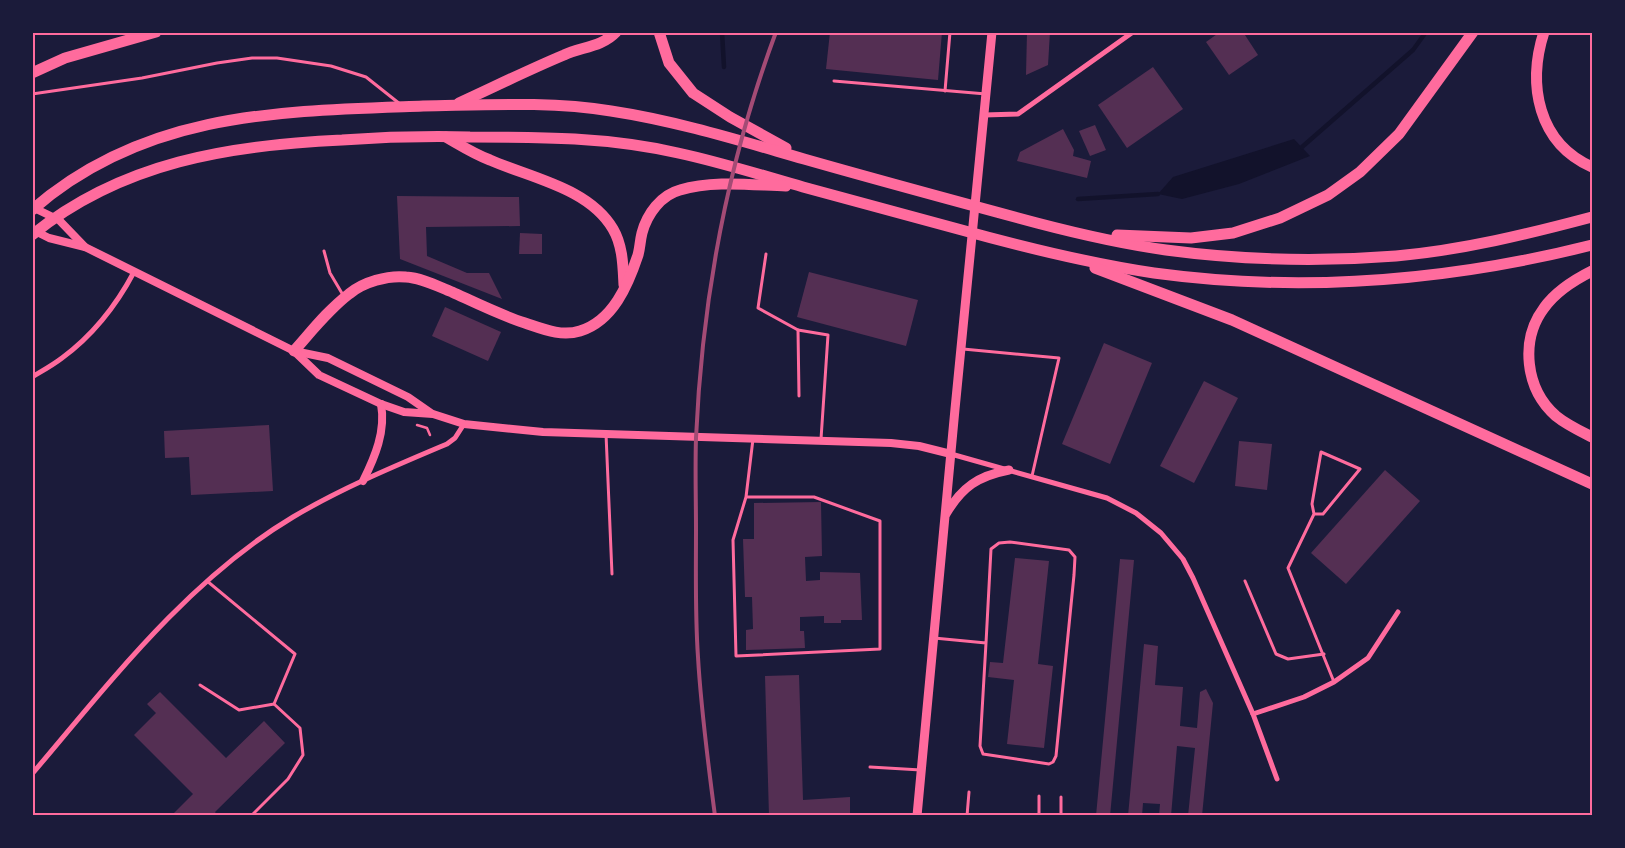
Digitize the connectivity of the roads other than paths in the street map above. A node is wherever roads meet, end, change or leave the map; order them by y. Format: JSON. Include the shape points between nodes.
{"nodes":[{"id":1,"x":156,"y":32,"type":"edge"},
{"id":2,"x":616,"y":32,"type":"edge"},
{"id":3,"x":659,"y":32,"type":"edge"},
{"id":4,"x":950,"y":32,"type":"edge"},
{"id":5,"x":992,"y":32,"type":"edge"},
{"id":6,"x":1133,"y":32,"type":"edge"},
{"id":7,"x":1473,"y":32,"type":"edge"},
{"id":8,"x":1544,"y":32,"type":"edge"},
{"id":9,"x":32,"y":73,"type":"edge"},
{"id":10,"x":834,"y":81,"type":"dead end"},
{"id":11,"x":945,"y":91,"type":"junction"},
{"id":12,"x":32,"y":94,"type":"edge"},
{"id":13,"x":986,"y":94,"type":"junction"},
{"id":14,"x":454,"y":106,"type":"junction"},
{"id":15,"x":404,"y":107,"type":"junction"},
{"id":16,"x":984,"y":115,"type":"junction"},
{"id":17,"x":444,"y":136,"type":"junction"},
{"id":18,"x":804,"y":159,"type":"junction"},
{"id":19,"x":1592,"y":167,"type":"edge"},
{"id":20,"x":801,"y":186,"type":"junction"},
{"id":21,"x":32,"y":208,"type":"edge"},
{"id":22,"x":1592,"y":217,"type":"edge"},
{"id":23,"x":32,"y":229,"type":"edge"},
{"id":24,"x":1081,"y":234,"type":"junction"},
{"id":25,"x":32,"y":235,"type":"edge"},
{"id":26,"x":1592,"y":245,"type":"edge"},
{"id":27,"x":85,"y":247,"type":"junction"},
{"id":28,"x":324,"y":251,"type":"dead end"},
{"id":29,"x":766,"y":254,"type":"dead end"},
{"id":30,"x":1072,"y":259,"type":"junction"},
{"id":31,"x":1592,"y":271,"type":"edge"},
{"id":32,"x":134,"y":272,"type":"junction"},
{"id":33,"x":624,"y":290,"type":"junction"},
{"id":34,"x":344,"y":298,"type":"junction"},
{"id":35,"x":798,"y":330,"type":"junction"},
{"id":36,"x":962,"y":349,"type":"junction"},
{"id":37,"x":294,"y":351,"type":"junction"},
{"id":38,"x":32,"y":377,"type":"edge"},
{"id":39,"x":799,"y":396,"type":"dead end"},
{"id":40,"x":381,"y":404,"type":"junction"},
{"id":41,"x":433,"y":414,"type":"junction"},
{"id":42,"x":464,"y":424,"type":"junction"},
{"id":43,"x":606,"y":434,"type":"junction"},
{"id":44,"x":1592,"y":437,"type":"edge"},
{"id":45,"x":753,"y":439,"type":"junction"},
{"id":46,"x":821,"y":440,"type":"junction"},
{"id":47,"x":951,"y":454,"type":"junction"},
{"id":48,"x":1009,"y":470,"type":"junction"},
{"id":49,"x":1032,"y":476,"type":"junction"},
{"id":50,"x":363,"y":481,"type":"junction"},
{"id":51,"x":1592,"y":484,"type":"edge"},
{"id":52,"x":746,"y":497,"type":"junction"},
{"id":53,"x":1314,"y":514,"type":"junction"},
{"id":54,"x":945,"y":517,"type":"junction"},
{"id":55,"x":612,"y":574,"type":"dead end"},
{"id":56,"x":207,"y":581,"type":"junction"},
{"id":57,"x":1244,"y":581,"type":"dead end"},
{"id":58,"x":1398,"y":612,"type":"dead end"},
{"id":59,"x":934,"y":638,"type":"junction"},
{"id":60,"x":986,"y":643,"type":"junction"},
{"id":61,"x":1324,"y":654,"type":"junction"},
{"id":62,"x":1334,"y":682,"type":"junction"},
{"id":63,"x":200,"y":685,"type":"dead end"},
{"id":64,"x":274,"y":704,"type":"junction"},
{"id":65,"x":1253,"y":714,"type":"junction"},
{"id":66,"x":870,"y":767,"type":"dead end"},
{"id":67,"x":922,"y":770,"type":"junction"},
{"id":68,"x":32,"y":774,"type":"edge"},
{"id":69,"x":1277,"y":778,"type":"dead end"},
{"id":70,"x":969,"y":792,"type":"dead end"},
{"id":71,"x":1039,"y":796,"type":"dead end"},
{"id":72,"x":1061,"y":796,"type":"dead end"},
{"id":73,"x":251,"y":816,"type":"edge"},
{"id":74,"x":917,"y":816,"type":"edge"},
{"id":75,"x":967,"y":816,"type":"edge"},
{"id":76,"x":1039,"y":816,"type":"edge"},
{"id":77,"x":1061,"y":816,"type":"edge"}],
"edges":[{"from":1,"to":9,"type":"highway","via":[[65,58]]},
{"from":2,"to":14,"type":"highway","via":[[593,46],[566,54]]},
{"from":3,"to":18,"type":"highway","via":[[669,63],[692,93]]},
{"from":4,"to":11,"type":"lane"},
{"from":5,"to":13,"type":"main road"},
{"from":6,"to":16,"type":"street","via":[[1018,114]]},
{"from":7,"to":24,"type":"highway","via":[[1399,134],[1360,172],[1328,195],[1280,218],[1233,233],[1191,238]]},
{"from":8,"to":19,"type":"highway","via":[[1538,50],[1536,81],[1542,115],[1558,142]]},
{"from":10,"to":11,"type":"lane"},
{"from":11,"to":13,"type":"lane"},
{"from":12,"to":15,"type":"lane","via":[[217,63],[277,58],[331,66],[366,77]]},
{"from":13,"to":16,"type":"main road"},
{"from":14,"to":15,"type":"highway"},
{"from":14,"to":18,"type":"highway","via":[[584,107],[692,128]]},
{"from":15,"to":21,"type":"highway","via":[[302,111],[208,124],[154,139],[100,162]]},
{"from":16,"to":36,"type":"main road"},
{"from":17,"to":20,"type":"highway","via":[[549,137],[632,144],[717,162]]},
{"from":17,"to":25,"type":"highway","via":[[298,142],[231,150],[184,160],[110,186]]},
{"from":17,"to":33,"type":"highway","via":[[488,160],[576,194],[592,204],[614,230],[623,262]]},
{"from":18,"to":24,"type":"highway"},
{"from":20,"to":30,"type":"highway"},
{"from":20,"to":33,"type":"highway","via":[[712,185],[679,190],[658,203],[649,216]]},
{"from":21,"to":27,"type":"street","via":[[59,220]]},
{"from":22,"to":24,"type":"highway","via":[[1520,236],[1396,256],[1270,258],[1166,250]]},
{"from":23,"to":27,"type":"street","via":[[49,238]]},
{"from":26,"to":30,"type":"highway","via":[[1552,256],[1458,272],[1368,282],[1244,282],[1156,273]]},
{"from":27,"to":32,"type":"street"},
{"from":28,"to":34,"type":"lane","via":[[330,273]]},
{"from":29,"to":35,"type":"lane","via":[[758,308]]},
{"from":30,"to":51,"type":"highway","via":[[1232,320]]},
{"from":31,"to":44,"type":"highway","via":[[1563,288],[1544,307],[1532,331],[1528,356],[1533,381],[1546,405],[1570,426]]},
{"from":32,"to":37,"type":"street"},
{"from":32,"to":38,"type":"street","via":[[122,293],[89,334],[62,358]]},
{"from":33,"to":34,"type":"highway","via":[[609,313],[596,323],[566,333],[550,332],[516,320],[427,281],[405,276],[368,283]]},
{"from":34,"to":37,"type":"highway"},
{"from":35,"to":39,"type":"lane"},
{"from":35,"to":46,"type":"lane","via":[[828,335]]},
{"from":36,"to":47,"type":"main road"},
{"from":36,"to":49,"type":"lane","via":[[1059,358]]},
{"from":37,"to":40,"type":"street","via":[[319,375]]},
{"from":37,"to":41,"type":"street","via":[[328,358],[408,397]]},
{"from":40,"to":41,"type":"street","via":[[404,412]]},
{"from":40,"to":50,"type":"street","via":[[381,432]]},
{"from":41,"to":42,"type":"street"},
{"from":42,"to":43,"type":"street"},
{"from":42,"to":50,"type":"street","via":[[447,444]]},
{"from":43,"to":45,"type":"street"},
{"from":43,"to":55,"type":"lane"},
{"from":45,"to":46,"type":"street"},
{"from":45,"to":52,"type":"lane"},
{"from":46,"to":47,"type":"street","via":[[919,446]]},
{"from":47,"to":48,"type":"street"},
{"from":47,"to":54,"type":"main road"},
{"from":48,"to":49,"type":"street"},
{"from":48,"to":54,"type":"main road","via":[[972,484],[954,500]]},
{"from":49,"to":65,"type":"street","via":[[1107,498],[1136,512],[1161,533],[1183,559],[1193,578]]},
{"from":50,"to":56,"type":"street","via":[[294,516]]},
{"from":52,"to":52,"type":"lane","via":[[814,497],[880,521],[880,649],[736,656],[732,540]]},
{"from":53,"to":53,"type":"lane","via":[[1323,514],[1360,469],[1321,452],[1312,504]]},
{"from":53,"to":61,"type":"lane","via":[[1288,568]]},
{"from":54,"to":59,"type":"main road"},
{"from":56,"to":64,"type":"lane","via":[[295,654]]},
{"from":56,"to":68,"type":"street","via":[[161,626]]},
{"from":57,"to":61,"type":"lane","via":[[1276,654],[1288,659]]},
{"from":58,"to":62,"type":"street","via":[[1368,658]]},
{"from":59,"to":60,"type":"lane"},
{"from":59,"to":67,"type":"main road"},
{"from":60,"to":60,"type":"lane","via":[[991,549],[999,543],[1010,542],[1069,550],[1075,557],[1074,574],[1054,762],[1049,764],[982,754]]},
{"from":61,"to":62,"type":"lane"},
{"from":62,"to":65,"type":"street","via":[[1304,697]]},
{"from":63,"to":64,"type":"lane","via":[[240,710]]},
{"from":64,"to":73,"type":"lane","via":[[300,728],[304,755],[288,779]]},
{"from":65,"to":69,"type":"street"},
{"from":66,"to":67,"type":"lane"},
{"from":67,"to":74,"type":"main road"},
{"from":70,"to":75,"type":"lane"},
{"from":71,"to":76,"type":"lane"},
{"from":72,"to":77,"type":"lane"}]}
